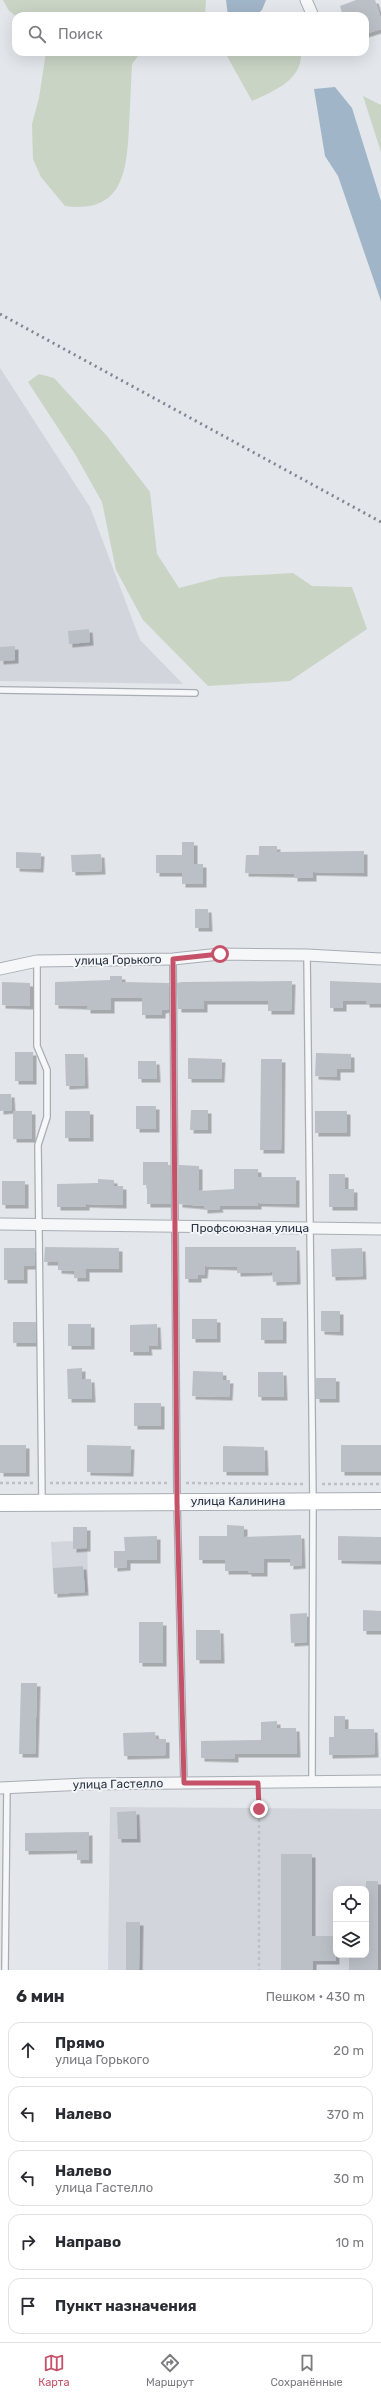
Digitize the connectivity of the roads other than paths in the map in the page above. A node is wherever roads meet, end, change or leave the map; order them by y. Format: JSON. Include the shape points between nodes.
{"nodes":[{"id":1,"x":306,"y":0,"type":"edge"},
{"id":2,"x":311,"y":12,"type":"edge"},
{"id":3,"x":0,"y":690,"type":"edge"},
{"id":4,"x":195,"y":693,"type":"dead end"},
{"id":5,"x":307,"y":955,"type":"junction"},
{"id":6,"x":173,"y":959,"type":"junction"},
{"id":7,"x":381,"y":959,"type":"edge"},
{"id":8,"x":37,"y":961,"type":"junction"},
{"id":9,"x":0,"y":968,"type":"edge"},
{"id":10,"x":0,"y":1224,"type":"edge"},
{"id":11,"x":39,"y":1226,"type":"junction"},
{"id":12,"x":175,"y":1227,"type":"junction"},
{"id":13,"x":310,"y":1228,"type":"junction"},
{"id":14,"x":381,"y":1229,"type":"edge"},
{"id":15,"x":313,"y":1500,"type":"junction"},
{"id":16,"x":381,"y":1501,"type":"edge"},
{"id":17,"x":42,"y":1502,"type":"junction"},
{"id":18,"x":177,"y":1502,"type":"junction"},
{"id":19,"x":0,"y":1503,"type":"edge"},
{"id":20,"x":312,"y":1782,"type":"junction"},
{"id":21,"x":381,"y":1782,"type":"edge"},
{"id":22,"x":184,"y":1783,"type":"junction"},
{"id":23,"x":3,"y":1788,"type":"edge"},
{"id":24,"x":6,"y":1970,"type":"edge"}],
"edges":[{"from":1,"to":2,"type":"street"},
{"from":3,"to":4,"type":"lane"},
{"from":5,"to":6,"type":"street","name":"улица Горького","via":[[220,954]]},
{"from":5,"to":7,"type":"street","name":"улица Горького"},
{"from":5,"to":13,"type":"lane"},
{"from":6,"to":8,"type":"street","name":"улица Горького"},
{"from":6,"to":12,"type":"lane"},
{"from":8,"to":9,"type":"street","name":"улица Горького"},
{"from":8,"to":11,"type":"lane","via":[[37,1046],[47,1070],[47,1117],[38,1145]]},
{"from":10,"to":11,"type":"street","name":"Профсоюзная улица"},
{"from":11,"to":12,"type":"street","name":"Профсоюзная улица"},
{"from":11,"to":17,"type":"lane"},
{"from":12,"to":13,"type":"street","name":"Профсоюзная улица"},
{"from":12,"to":18,"type":"lane"},
{"from":13,"to":14,"type":"street","name":"Профсоюзная улица"},
{"from":13,"to":15,"type":"lane"},
{"from":15,"to":16,"type":"main road","name":"улица Калинина"},
{"from":15,"to":18,"type":"main road","name":"улица Калинина"},
{"from":15,"to":20,"type":"lane"},
{"from":17,"to":18,"type":"main road","name":"улица Калинина"},
{"from":17,"to":19,"type":"main road","name":"улица Калинина"},
{"from":18,"to":22,"type":"lane"},
{"from":20,"to":21,"type":"street","name":"улица Гастелло"},
{"from":20,"to":22,"type":"street","name":"улица Гастелло"},
{"from":22,"to":23,"type":"street","name":"улица Гастелло"},
{"from":23,"to":24,"type":"lane"}]}
